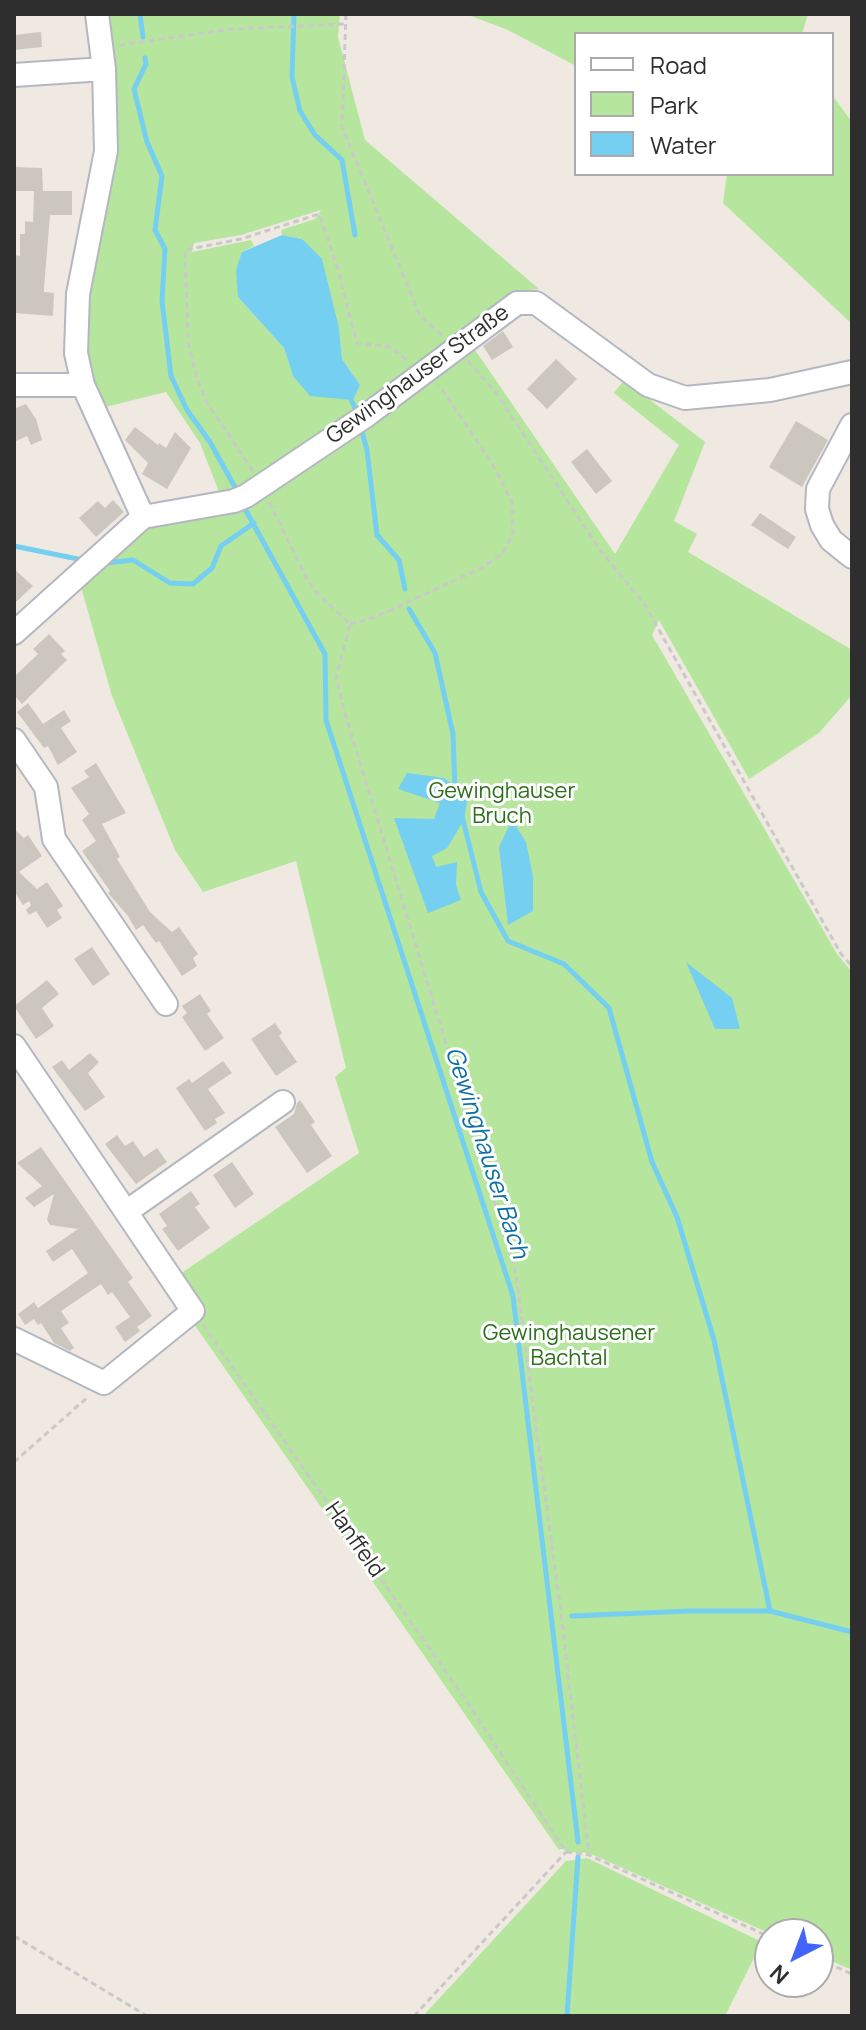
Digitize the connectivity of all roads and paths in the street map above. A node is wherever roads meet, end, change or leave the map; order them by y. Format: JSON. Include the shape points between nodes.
{"nodes":[{"id":1,"x":97,"y":14,"type":"edge"},
{"id":2,"x":346,"y":14,"type":"edge"},
{"id":3,"x":346,"y":24,"type":"junction"},
{"id":4,"x":122,"y":44,"type":"dead end"},
{"id":5,"x":104,"y":69,"type":"junction"},
{"id":6,"x":14,"y":75,"type":"edge"},
{"id":7,"x":457,"y":348,"type":"junction"},
{"id":8,"x":429,"y":370,"type":"junction"},
{"id":9,"x":852,"y":372,"type":"edge"},
{"id":10,"x":14,"y":385,"type":"edge"},
{"id":11,"x":83,"y":385,"type":"junction"},
{"id":12,"x":852,"y":425,"type":"edge"},
{"id":13,"x":247,"y":494,"type":"junction"},
{"id":14,"x":143,"y":517,"type":"junction"},
{"id":15,"x":852,"y":557,"type":"edge"},
{"id":16,"x":350,"y":624,"type":"junction"},
{"id":17,"x":14,"y":633,"type":"edge"},
{"id":18,"x":14,"y":740,"type":"edge"},
{"id":19,"x":852,"y":966,"type":"edge"},
{"id":20,"x":166,"y":1004,"type":"dead end"},
{"id":21,"x":14,"y":1046,"type":"edge"},
{"id":22,"x":283,"y":1102,"type":"dead end"},
{"id":23,"x":126,"y":1212,"type":"junction"},
{"id":24,"x":193,"y":1311,"type":"junction"},
{"id":25,"x":14,"y":1339,"type":"edge"},
{"id":26,"x":104,"y":1383,"type":"junction"},
{"id":27,"x":14,"y":1462,"type":"edge"},
{"id":28,"x":566,"y":1852,"type":"junction"},
{"id":29,"x":589,"y":1855,"type":"junction"},
{"id":30,"x":754,"y":1930,"type":"edge"},
{"id":31,"x":14,"y":1936,"type":"edge"},
{"id":32,"x":147,"y":2016,"type":"edge"},
{"id":33,"x":414,"y":2016,"type":"edge"}],
"edges":[{"from":1,"to":5,"type":"street"},
{"from":2,"to":3,"type":"path"},
{"from":3,"to":4,"type":"path","via":[[233,29]]},
{"from":3,"to":7,"type":"path","via":[[342,127],[420,316]]},
{"from":5,"to":6,"type":"street"},
{"from":5,"to":11,"type":"street","via":[[106,151],[78,294],[76,353]]},
{"from":7,"to":8,"type":"street","name":"Gewinghauser Straße"},
{"from":7,"to":9,"type":"street","name":"Gewinghauser Straße","via":[[517,303],[536,303],[648,385],[685,398],[770,390]]},
{"from":7,"to":19,"type":"path","via":[[497,394],[600,550],[645,605]]},
{"from":8,"to":13,"type":"street","name":"Gewinghauser Straße"},
{"from":8,"to":13,"type":"path","via":[[412,365],[391,347],[357,343],[319,214],[185,250],[188,343],[197,378]]},
{"from":8,"to":16,"type":"path","via":[[506,489],[513,534],[503,553],[483,567]]},
{"from":10,"to":11,"type":"street"},
{"from":11,"to":14,"type":"street"},
{"from":12,"to":15,"type":"street","via":[[818,489],[817,509],[831,540]]},
{"from":13,"to":14,"type":"street","name":"Gewinghauser Straße"},
{"from":13,"to":16,"type":"path","via":[[317,593]]},
{"from":14,"to":17,"type":"street"},
{"from":16,"to":29,"type":"path","via":[[336,677],[343,707],[515,1269]]},
{"from":18,"to":20,"type":"street","via":[[46,787],[54,839]]},
{"from":21,"to":23,"type":"street"},
{"from":22,"to":23,"type":"street"},
{"from":23,"to":24,"type":"street"},
{"from":24,"to":26,"type":"street"},
{"from":24,"to":28,"type":"path","name":"Hanffeld"},
{"from":25,"to":26,"type":"street"},
{"from":26,"to":27,"type":"path"},
{"from":28,"to":29,"type":"path"},
{"from":28,"to":33,"type":"path"},
{"from":29,"to":30,"type":"path"},
{"from":31,"to":32,"type":"path"}]}
